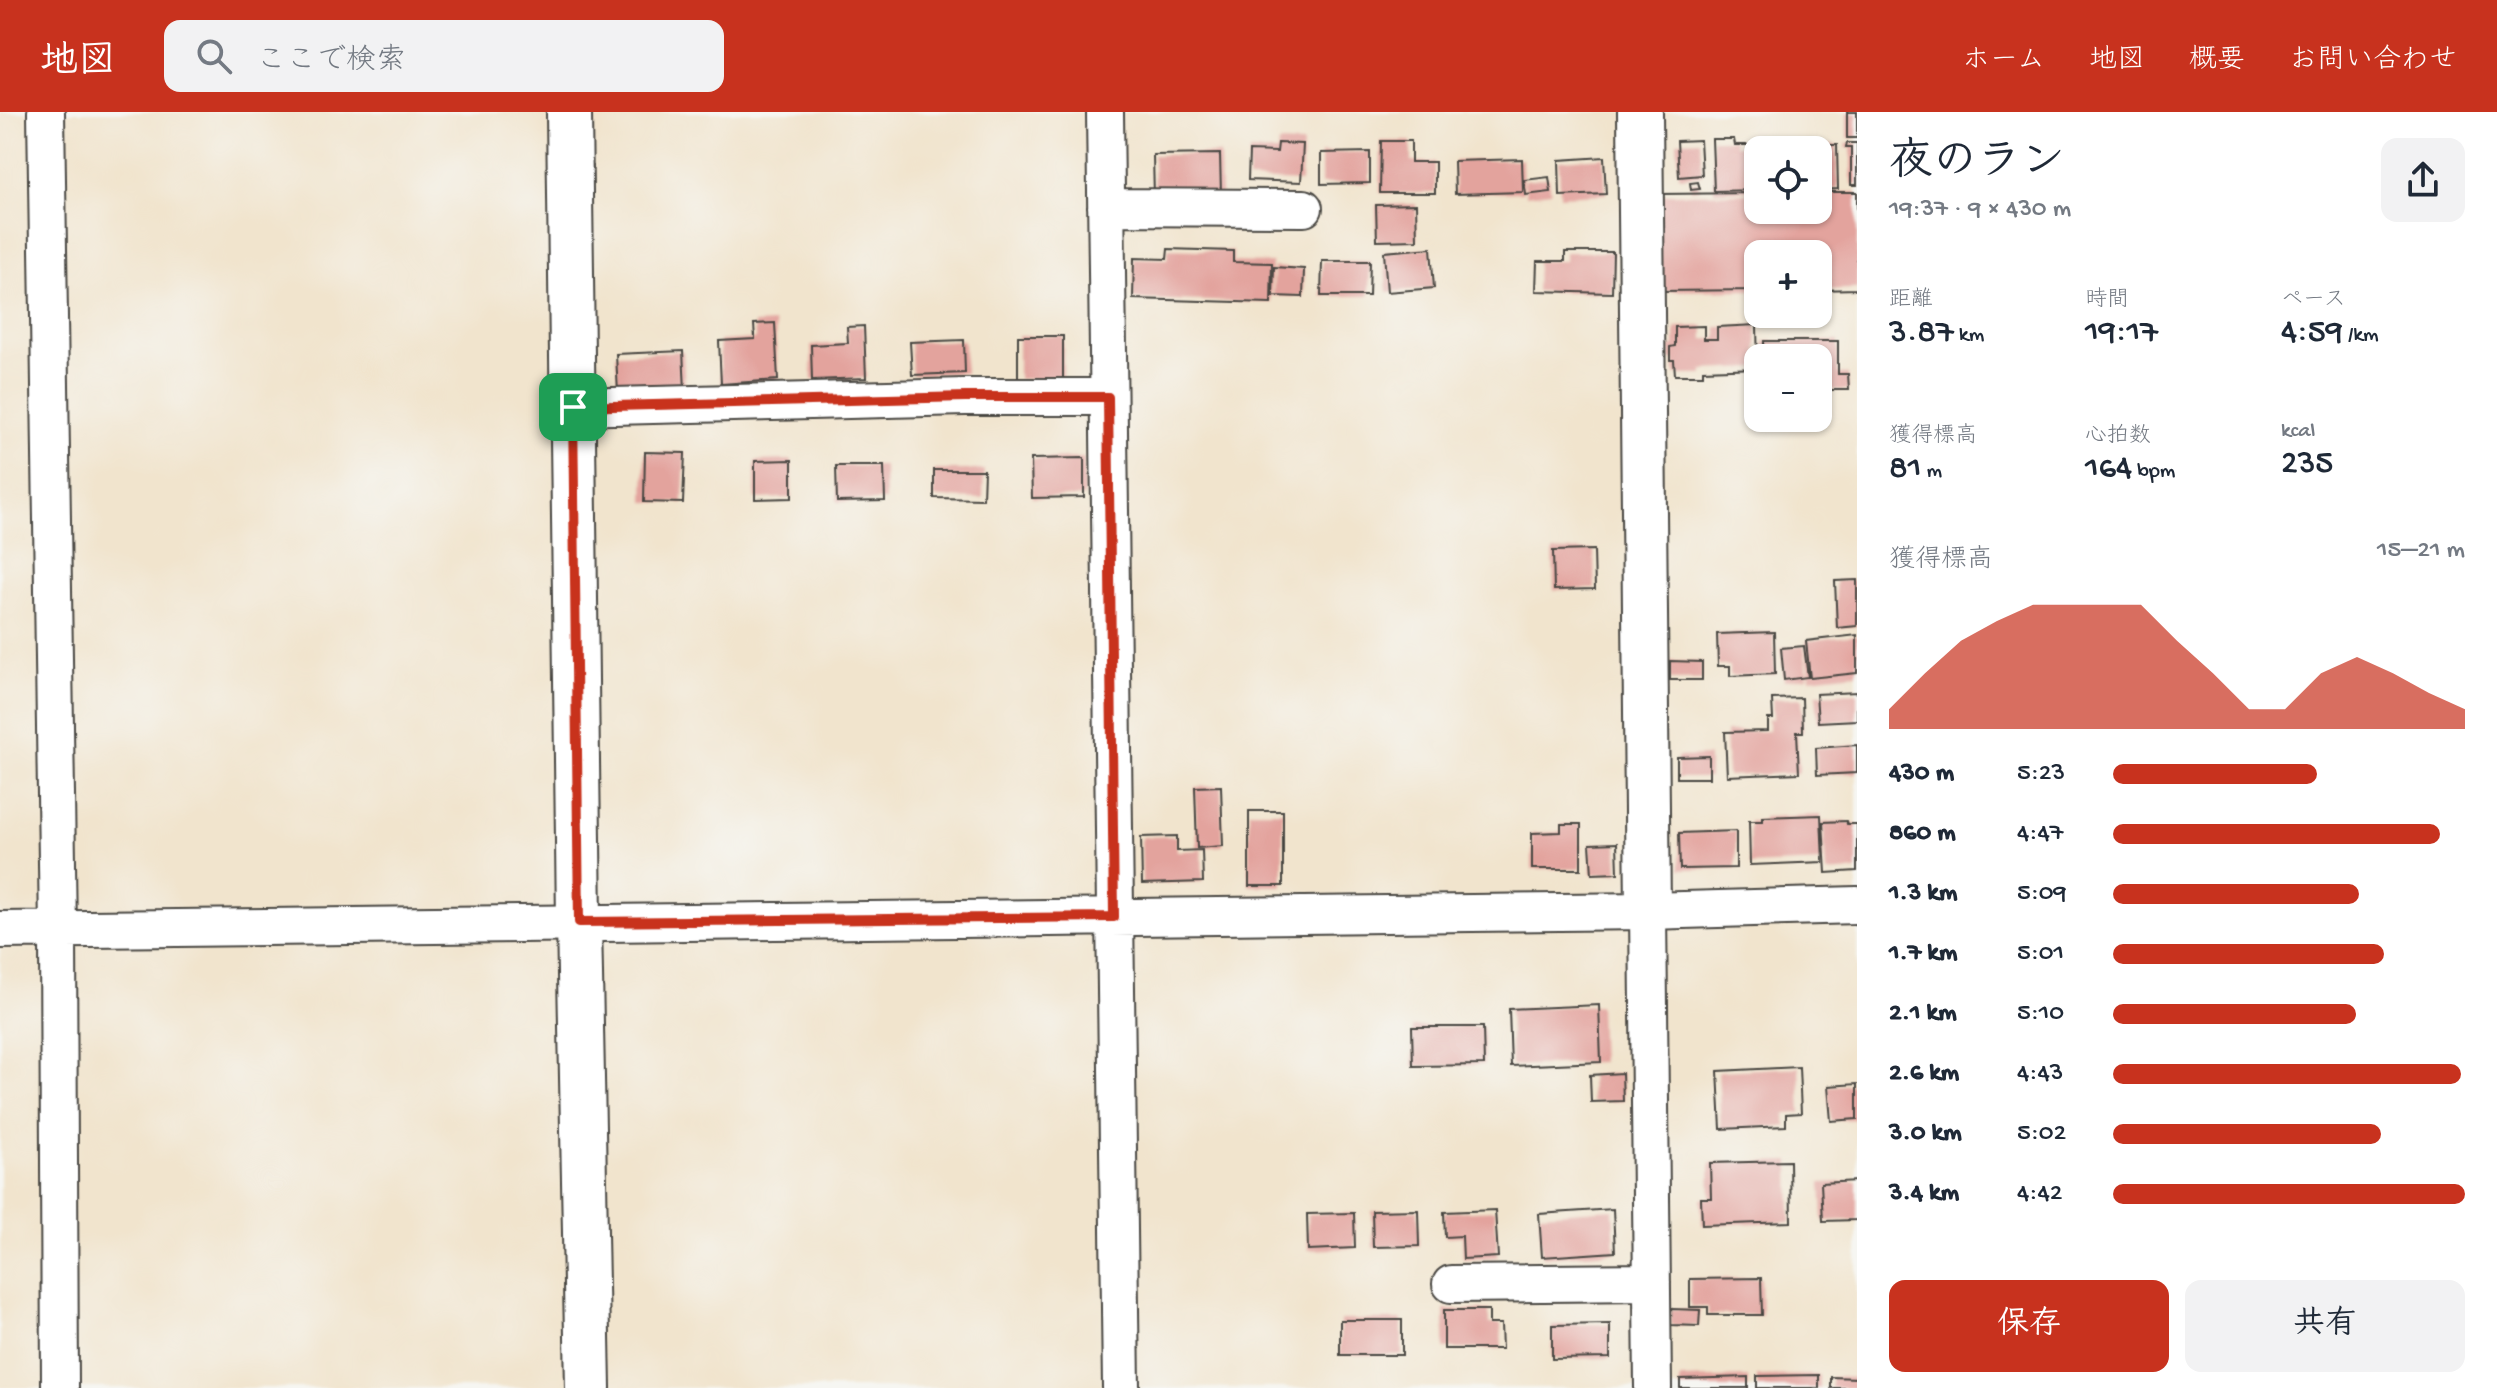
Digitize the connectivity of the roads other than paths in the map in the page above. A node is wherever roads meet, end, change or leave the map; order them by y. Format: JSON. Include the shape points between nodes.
{"nodes":[{"id":1,"x":46,"y":112,"type":"edge"},
{"id":2,"x":569,"y":112,"type":"edge"},
{"id":3,"x":1105,"y":112,"type":"edge"},
{"id":4,"x":1640,"y":112,"type":"edge"},
{"id":5,"x":1106,"y":207,"type":"junction"},
{"id":6,"x":1304,"y":208,"type":"dead end"},
{"id":7,"x":1108,"y":397,"type":"junction"},
{"id":8,"x":573,"y":407,"type":"junction"},
{"id":9,"x":1857,"y":905,"type":"edge"},
{"id":10,"x":1648,"y":911,"type":"junction"},
{"id":11,"x":1114,"y":917,"type":"junction"},
{"id":12,"x":579,"y":922,"type":"junction"},
{"id":13,"x":0,"y":930,"type":"edge"},
{"id":14,"x":58,"y":931,"type":"junction"},
{"id":15,"x":1652,"y":1282,"type":"junction"},
{"id":16,"x":1451,"y":1284,"type":"dead end"},
{"id":17,"x":60,"y":1388,"type":"edge"},
{"id":18,"x":588,"y":1388,"type":"edge"},
{"id":19,"x":1121,"y":1388,"type":"edge"},
{"id":20,"x":1653,"y":1388,"type":"edge"}],
"edges":[{"from":1,"to":14,"type":"street"},
{"from":2,"to":8,"type":"street"},
{"from":3,"to":5,"type":"street"},
{"from":4,"to":10,"type":"street"},
{"from":5,"to":6,"type":"street"},
{"from":5,"to":7,"type":"street"},
{"from":7,"to":8,"type":"street"},
{"from":7,"to":11,"type":"street"},
{"from":8,"to":12,"type":"street"},
{"from":9,"to":10,"type":"street"},
{"from":10,"to":11,"type":"street"},
{"from":10,"to":15,"type":"street"},
{"from":11,"to":12,"type":"street"},
{"from":11,"to":19,"type":"street"},
{"from":12,"to":14,"type":"street"},
{"from":12,"to":18,"type":"street"},
{"from":13,"to":14,"type":"street"},
{"from":14,"to":17,"type":"street"},
{"from":15,"to":16,"type":"street"},
{"from":15,"to":20,"type":"street"}]}
